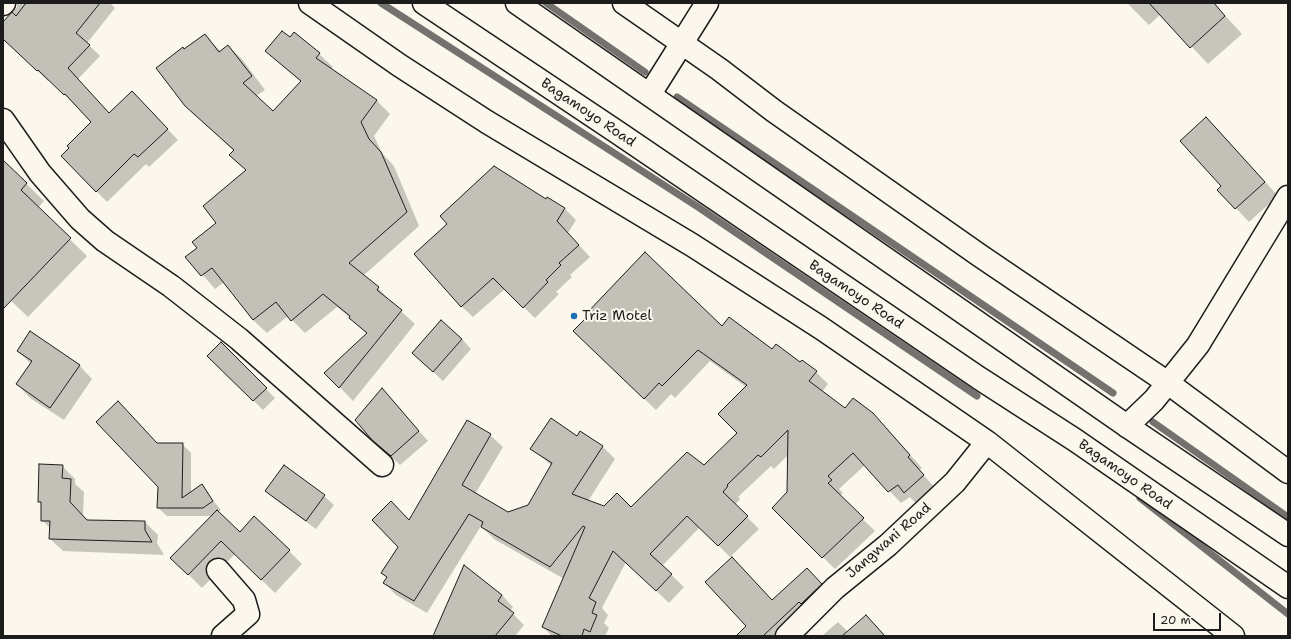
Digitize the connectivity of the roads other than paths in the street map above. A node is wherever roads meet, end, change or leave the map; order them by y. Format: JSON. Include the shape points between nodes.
{"nodes":[{"id":1,"x":310,"y":3,"type":"edge"},
{"id":2,"x":424,"y":3,"type":"edge"},
{"id":3,"x":518,"y":3,"type":"edge"},
{"id":4,"x":624,"y":3,"type":"edge"},
{"id":5,"x":707,"y":3,"type":"edge"},
{"id":6,"x":683,"y":43,"type":"junction"},
{"id":7,"x":650,"y":94,"type":"junction"},
{"id":8,"x":3,"y":120,"type":"edge"},
{"id":9,"x":1288,"y":197,"type":"edge"},
{"id":10,"x":1168,"y":383,"type":"junction"},
{"id":11,"x":1127,"y":426,"type":"junction"},
{"id":12,"x":987,"y":442,"type":"junction"},
{"id":13,"x":382,"y":465,"type":"dead end"},
{"id":14,"x":1288,"y":472,"type":"edge"},
{"id":15,"x":1288,"y":535,"type":"edge"},
{"id":16,"x":218,"y":570,"type":"dead end"},
{"id":17,"x":1288,"y":587,"type":"edge"},
{"id":18,"x":223,"y":636,"type":"edge"},
{"id":19,"x":787,"y":636,"type":"edge"},
{"id":20,"x":1233,"y":636,"type":"edge"}],
"edges":[{"from":1,"to":12,"type":"main road","via":[[481,118],[640,212],[770,295]]},
{"from":2,"to":17,"type":"main road","name":"Bagamoyo Road","via":[[972,374],[1075,440]]},
{"from":3,"to":7,"type":"main road"},
{"from":4,"to":6,"type":"main road"},
{"from":5,"to":6,"type":"main road"},
{"from":6,"to":7,"type":"main road"},
{"from":6,"to":10,"type":"main road","via":[[774,111],[978,255]]},
{"from":7,"to":11,"type":"main road"},
{"from":8,"to":13,"type":"main road","via":[[40,173],[80,219],[105,241],[171,286],[239,339]]},
{"from":9,"to":10,"type":"main road","via":[[1198,345]]},
{"from":10,"to":11,"type":"main road"},
{"from":10,"to":14,"type":"main road"},
{"from":11,"to":15,"type":"main road"},
{"from":12,"to":19,"type":"main road","name":"Jangwani Road","via":[[955,482],[888,545],[835,588]]},
{"from":12,"to":20,"type":"main road"},
{"from":16,"to":18,"type":"main road","via":[[244,600],[248,614]]}]}
